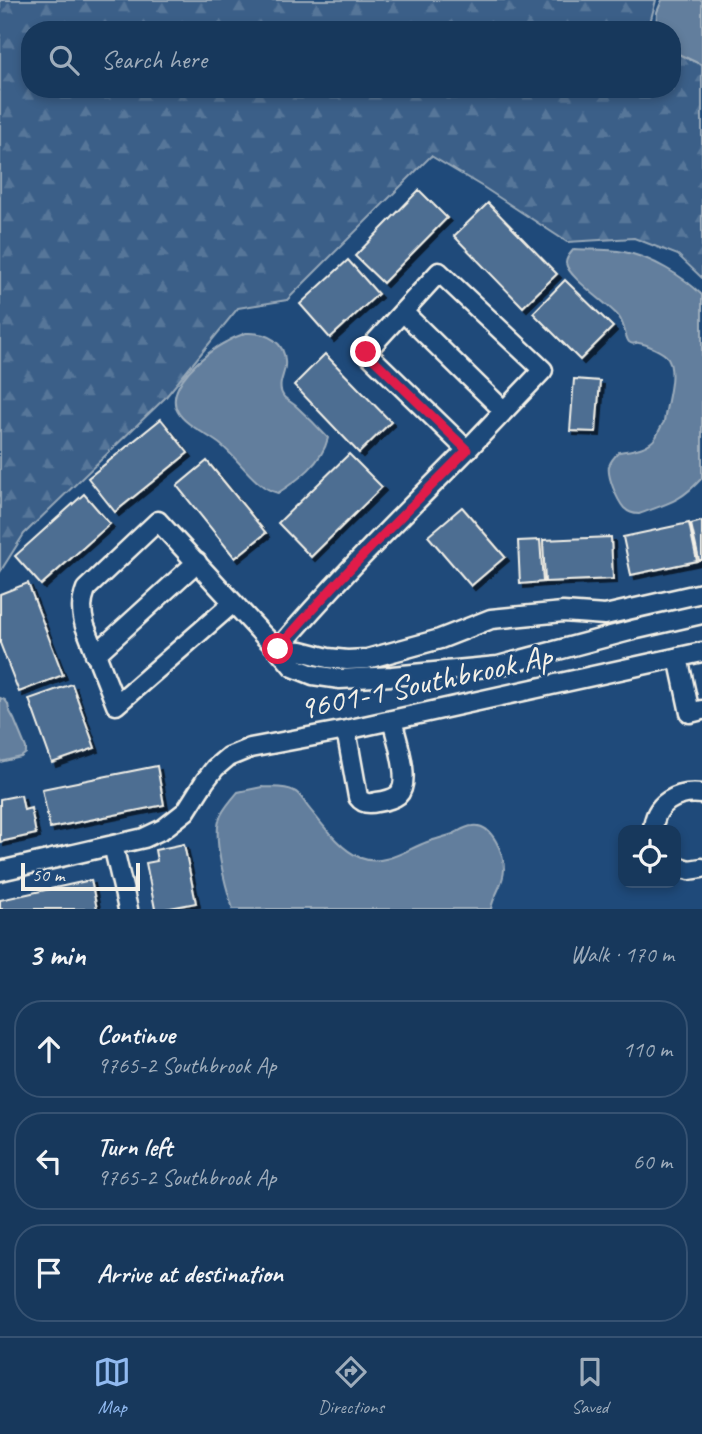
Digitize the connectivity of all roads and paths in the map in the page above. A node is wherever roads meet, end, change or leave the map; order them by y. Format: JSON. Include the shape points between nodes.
{"nodes":[{"id":1,"x":403,"y":312,"type":"junction"},
{"id":2,"x":505,"y":411,"type":"junction"},
{"id":3,"x":467,"y":450,"type":"junction"},
{"id":4,"x":197,"y":562,"type":"junction"},
{"id":5,"x":702,"y":593,"type":"edge"},
{"id":6,"x":233,"y":603,"type":"junction"},
{"id":7,"x":702,"y":614,"type":"edge"},
{"id":8,"x":440,"y":639,"type":"junction"},
{"id":9,"x":278,"y":649,"type":"junction"},
{"id":10,"x":702,"y":652,"type":"edge"},
{"id":11,"x":95,"y":655,"type":"junction"},
{"id":12,"x":678,"y":657,"type":"junction"},
{"id":13,"x":447,"y":670,"type":"junction"},
{"id":14,"x":702,"y":710,"type":"edge"},
{"id":15,"x":392,"y":720,"type":"junction"},
{"id":16,"x":346,"y":730,"type":"junction"},
{"id":17,"x":702,"y":794,"type":"edge"},
{"id":18,"x":654,"y":825,"type":"edge"},
{"id":19,"x":113,"y":845,"type":"junction"},
{"id":20,"x":681,"y":868,"type":"edge"},
{"id":21,"x":702,"y":868,"type":"edge"},
{"id":22,"x":0,"y":871,"type":"edge"},
{"id":23,"x":128,"y":909,"type":"edge"}],
"edges":[{"from":1,"to":2,"type":"street"},
{"from":1,"to":2,"type":"street","via":[[439,272],[543,370]]},
{"from":1,"to":3,"type":"street","via":[[366,352]]},
{"from":2,"to":3,"type":"street"},
{"from":3,"to":9,"type":"street"},
{"from":4,"to":6,"type":"street"},
{"from":4,"to":11,"type":"street"},
{"from":4,"to":11,"type":"street","via":[[158,521],[86,589],[82,614]]},
{"from":5,"to":8,"type":"street","via":[[605,615],[563,612],[491,619]]},
{"from":6,"to":9,"type":"street"},
{"from":6,"to":11,"type":"street","via":[[116,705]]},
{"from":7,"to":13,"type":"street","via":[[498,666]]},
{"from":8,"to":9,"type":"street","via":[[368,659]]},
{"from":8,"to":13,"type":"street"},
{"from":9,"to":13,"type":"street","via":[[293,667],[340,679]]},
{"from":10,"to":12,"type":"street","name":"9601-1 Southbrook Ap"},
{"from":12,"to":14,"type":"street","via":[[690,713]]},
{"from":12,"to":15,"type":"street","name":"9601-1 Southbrook Ap"},
{"from":15,"to":16,"type":"street","name":"9601-1 Southbrook Ap"},
{"from":15,"to":16,"type":"street","via":[[405,783],[398,794],[378,802],[365,803],[358,797]]},
{"from":16,"to":19,"type":"street","name":"9601-1 Southbrook Ap","via":[[250,748],[228,757],[205,780],[186,811],[163,830]]},
{"from":17,"to":18,"type":"street","via":[[676,795],[657,813]]},
{"from":19,"to":22,"type":"street"},
{"from":19,"to":23,"type":"street"},
{"from":20,"to":21,"type":"street"}]}
